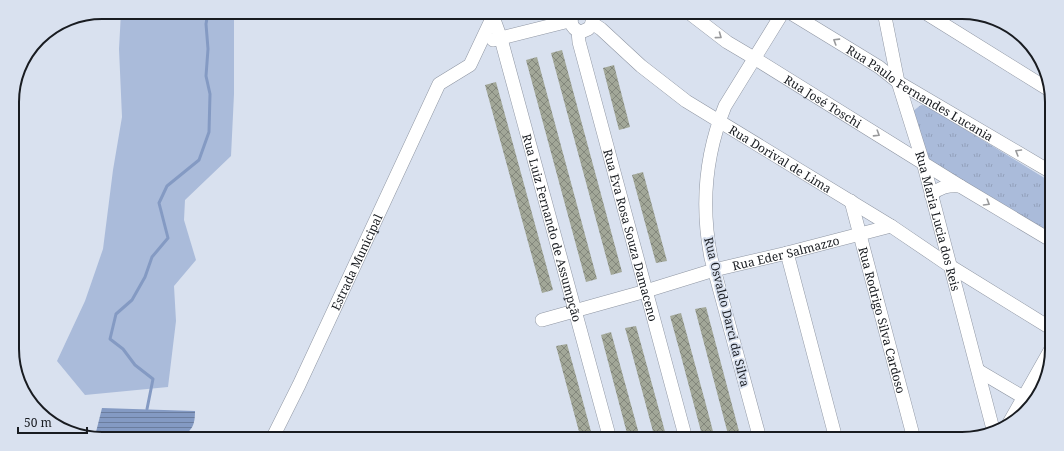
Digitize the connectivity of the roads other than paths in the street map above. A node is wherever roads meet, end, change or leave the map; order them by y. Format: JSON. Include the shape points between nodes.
{"nodes":[{"id":1,"x":492,"y":19,"type":"edge"},
{"id":2,"x":495,"y":19,"type":"edge"},
{"id":3,"x":590,"y":19,"type":"edge"},
{"id":4,"x":591,"y":19,"type":"edge"},
{"id":5,"x":697,"y":19,"type":"edge"},
{"id":6,"x":779,"y":19,"type":"edge"},
{"id":7,"x":800,"y":19,"type":"edge"},
{"id":8,"x":885,"y":19,"type":"edge"},
{"id":9,"x":935,"y":19,"type":"edge"},
{"id":10,"x":575,"y":22,"type":"edge"},
{"id":11,"x":501,"y":39,"type":"junction"},
{"id":12,"x":482,"y":42,"type":"junction"},
{"id":13,"x":754,"y":58,"type":"junction"},
{"id":14,"x":898,"y":82,"type":"junction"},
{"id":15,"x":1043,"y":86,"type":"edge"},
{"id":16,"x":719,"y":120,"type":"junction"},
{"id":17,"x":923,"y":162,"type":"junction"},
{"id":18,"x":1045,"y":168,"type":"edge"},
{"id":19,"x":960,"y":186,"type":"junction"},
{"id":20,"x":931,"y":195,"type":"junction"},
{"id":21,"x":851,"y":201,"type":"junction"},
{"id":22,"x":891,"y":226,"type":"junction"},
{"id":23,"x":859,"y":234,"type":"junction"},
{"id":24,"x":1045,"y":237,"type":"edge"},
{"id":25,"x":788,"y":253,"type":"junction"},
{"id":26,"x":950,"y":266,"type":"junction"},
{"id":27,"x":714,"y":270,"type":"junction"},
{"id":28,"x":977,"y":283,"type":"junction"},
{"id":29,"x":646,"y":292,"type":"junction"},
{"id":30,"x":959,"y":298,"type":"junction"},
{"id":31,"x":575,"y":311,"type":"junction"},
{"id":32,"x":542,"y":320,"type":"dead end"},
{"id":33,"x":1045,"y":325,"type":"edge"},
{"id":34,"x":1044,"y":361,"type":"edge"},
{"id":35,"x":979,"y":372,"type":"junction"},
{"id":36,"x":1023,"y":397,"type":"junction"},
{"id":37,"x":1014,"y":414,"type":"edge"},
{"id":38,"x":992,"y":426,"type":"edge"},
{"id":39,"x":276,"y":432,"type":"edge"},
{"id":40,"x":608,"y":432,"type":"edge"},
{"id":41,"x":684,"y":432,"type":"edge"},
{"id":42,"x":758,"y":432,"type":"edge"},
{"id":43,"x":834,"y":432,"type":"edge"},
{"id":44,"x":912,"y":432,"type":"edge"}],
"edges":[{"from":1,"to":12,"type":"street"},
{"from":2,"to":11,"type":"street","name":"Rua Luiz Fernando de Assumpção"},
{"from":3,"to":10,"type":"street","via":[[591,27],[585,31]]},
{"from":4,"to":16,"type":"street","name":"Rua Dorival de Lima","via":[[641,66],[686,101]]},
{"from":5,"to":13,"type":"street","name":"Rua José Toschi","one_way":true,"via":[[727,42]]},
{"from":6,"to":13,"type":"street","name":"Rua Osvaldo Darci da Silva"},
{"from":14,"to":7,"type":"street","name":"Rua Paulo Fernandes Lucania","one_way":true,"via":[[879,67]]},
{"from":8,"to":14,"type":"street","name":"Rua Maria Lucia dos Reis"},
{"from":9,"to":15,"type":"street"},
{"from":10,"to":11,"type":"street","via":[[565,22]]},
{"from":10,"to":29,"type":"street","name":"Rua Eva Rosa Souza Damaceno"},
{"from":11,"to":12,"type":"street"},
{"from":11,"to":31,"type":"street","name":"Rua Luiz Fernando de Assumpção"},
{"from":12,"to":39,"type":"street","name":"Estrada Municipal","via":[[470,65],[439,84]]},
{"from":13,"to":16,"type":"street","name":"Rua Osvaldo Darci da Silva"},
{"from":13,"to":17,"type":"street","name":"Rua José Toschi","one_way":true},
{"from":14,"to":17,"type":"street","name":"Rua Maria Lucia dos Reis"},
{"from":18,"to":14,"type":"street","name":"Rua Paulo Fernandes Lucania","one_way":true},
{"from":16,"to":21,"type":"street","name":"Rua Dorival de Lima"},
{"from":16,"to":27,"type":"street","name":"Rua Osvaldo Darci da Silva","via":[[709,159],[705,195],[706,229]]},
{"from":17,"to":19,"type":"street","name":"Rua José Toschi"},
{"from":17,"to":20,"type":"street","name":"Rua Maria Lucia dos Reis"},
{"from":19,"to":20,"type":"street","via":[[944,187]]},
{"from":19,"to":24,"type":"street","name":"Rua José Toschi","one_way":true},
{"from":20,"to":26,"type":"street","name":"Rua Maria Lucia dos Reis"},
{"from":21,"to":22,"type":"street","name":"Rua Dorival de Lima"},
{"from":21,"to":23,"type":"street","name":"Rua Rodrigo Silva Cardoso"},
{"from":22,"to":23,"type":"street","name":"Rua Eder Salmazzo"},
{"from":22,"to":26,"type":"street","name":"Rua Dorival de Lima"},
{"from":23,"to":25,"type":"street","name":"Rua Eder Salmazzo"},
{"from":23,"to":44,"type":"street","name":"Rua Rodrigo Silva Cardoso"},
{"from":25,"to":27,"type":"street","name":"Rua Eder Salmazzo"},
{"from":25,"to":43,"type":"street"},
{"from":26,"to":28,"type":"street","name":"Rua Dorival de Lima"},
{"from":26,"to":30,"type":"street","name":"Rua Maria Lucia dos Reis"},
{"from":27,"to":29,"type":"street","name":"Rua Eder Salmazzo"},
{"from":27,"to":42,"type":"street","name":"Rua Osvaldo Darci da Silva"},
{"from":28,"to":30,"type":"street","via":[[963,292]]},
{"from":28,"to":33,"type":"street","name":"Rua Dorival de Lima"},
{"from":29,"to":31,"type":"street","name":"Rua Eder Salmazzo"},
{"from":29,"to":41,"type":"street","name":"Rua Eva Rosa Souza Damaceno"},
{"from":30,"to":35,"type":"street","name":"Rua Maria Lucia dos Reis"},
{"from":31,"to":32,"type":"street","name":"Rua Eder Salmazzo"},
{"from":31,"to":40,"type":"street","name":"Rua Luiz Fernando de Assumpção"},
{"from":34,"to":36,"type":"street"},
{"from":35,"to":36,"type":"street"},
{"from":35,"to":38,"type":"street","name":"Rua Maria Lucia dos Reis"},
{"from":36,"to":37,"type":"street"}]}
